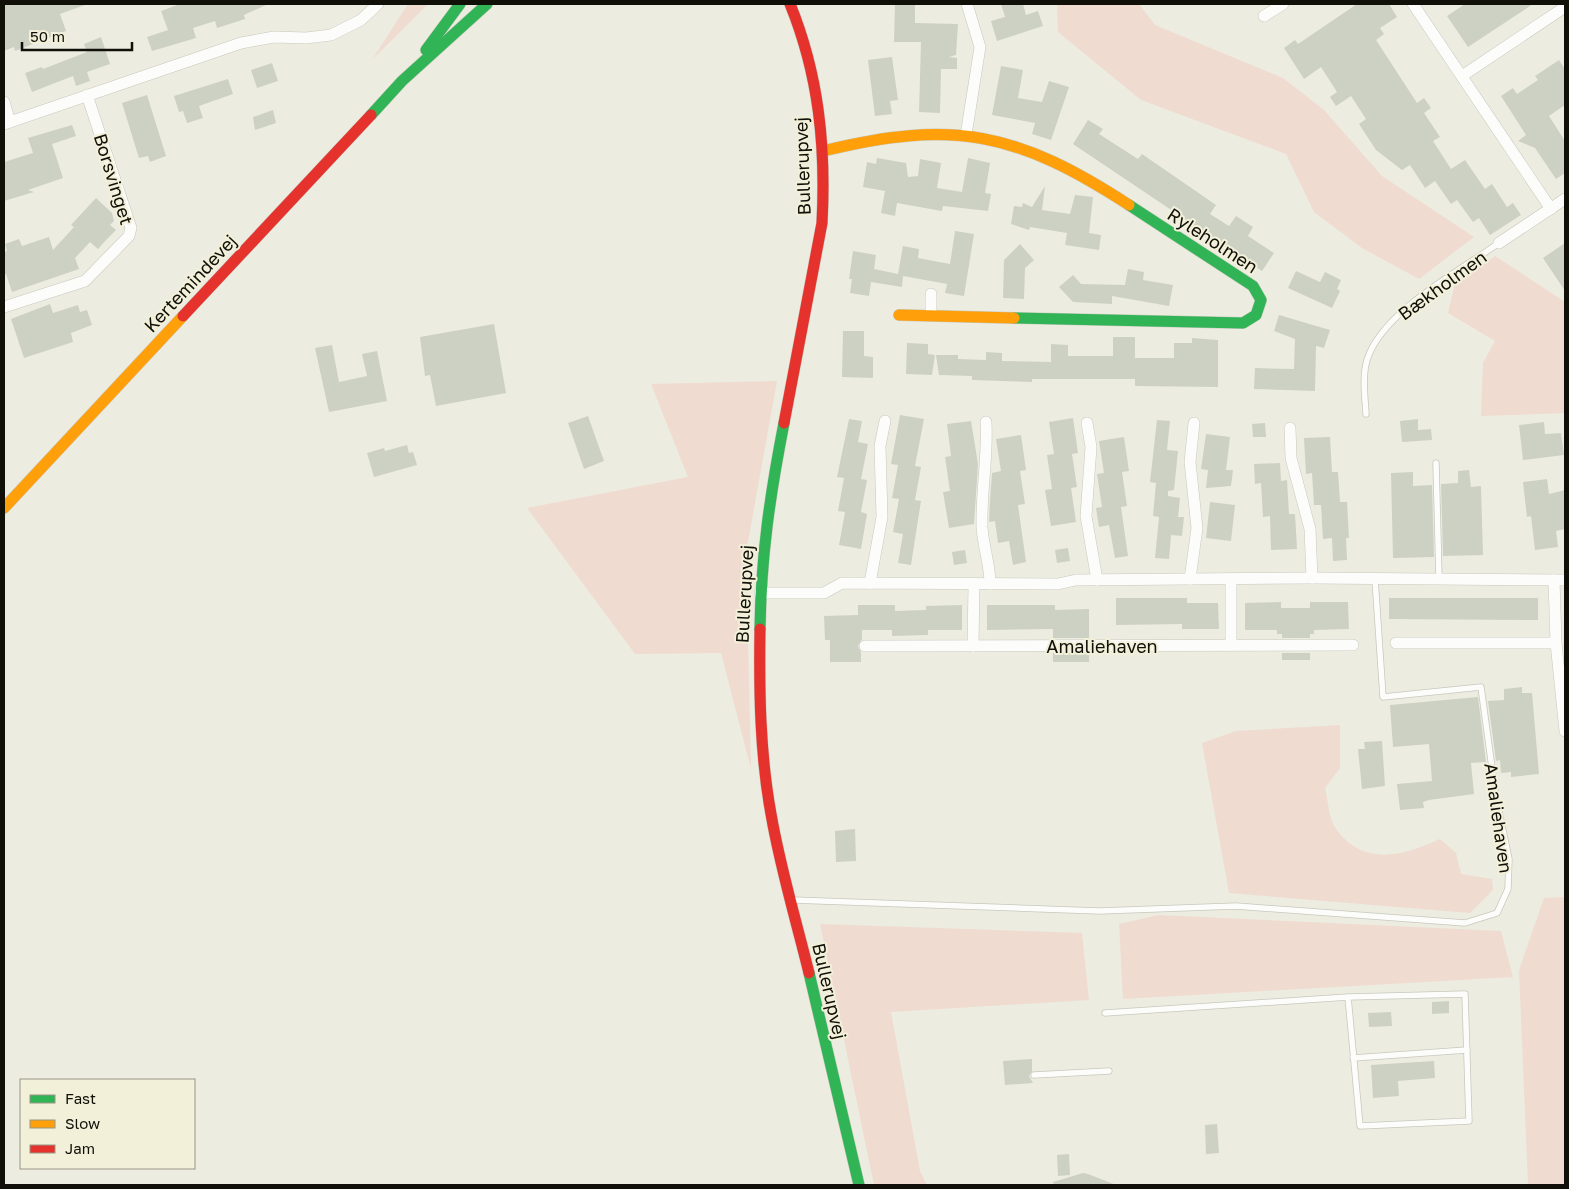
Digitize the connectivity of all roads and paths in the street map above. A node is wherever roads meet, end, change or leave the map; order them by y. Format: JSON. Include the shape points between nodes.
{"nodes":[{"id":1,"x":378,"y":4,"type":"edge"},
{"id":2,"x":460,"y":4,"type":"edge"},
{"id":3,"x":487,"y":4,"type":"edge"},
{"id":4,"x":790,"y":4,"type":"edge"},
{"id":5,"x":967,"y":4,"type":"edge"},
{"id":6,"x":1283,"y":4,"type":"edge"},
{"id":7,"x":1413,"y":4,"type":"edge"},
{"id":8,"x":1565,"y":7,"type":"edge"},
{"id":9,"x":1264,"y":16,"type":"dead end"},
{"id":10,"x":1462,"y":76,"type":"junction"},
{"id":11,"x":402,"y":81,"type":"junction"},
{"id":12,"x":87,"y":95,"type":"junction"},
{"id":13,"x":4,"y":102,"type":"edge"},
{"id":14,"x":7,"y":123,"type":"edge"},
{"id":15,"x":966,"y":135,"type":"junction"},
{"id":16,"x":823,"y":151,"type":"junction"},
{"id":17,"x":1565,"y":199,"type":"edge"},
{"id":18,"x":1551,"y":209,"type":"junction"},
{"id":19,"x":1499,"y":243,"type":"joint"},
{"id":20,"x":931,"y":294,"type":"dead end"},
{"id":21,"x":4,"y":307,"type":"edge"},
{"id":22,"x":899,"y":315,"type":"dead end"},
{"id":23,"x":931,"y":315,"type":"junction"},
{"id":24,"x":1366,"y":414,"type":"dead end"},
{"id":25,"x":885,"y":421,"type":"dead end"},
{"id":26,"x":986,"y":422,"type":"dead end"},
{"id":27,"x":1087,"y":423,"type":"dead end"},
{"id":28,"x":1194,"y":423,"type":"dead end"},
{"id":29,"x":1290,"y":428,"type":"dead end"},
{"id":30,"x":1436,"y":463,"type":"dead end"},
{"id":31,"x":4,"y":508,"type":"edge"},
{"id":32,"x":1312,"y":578,"type":"junction"},
{"id":33,"x":1440,"y":578,"type":"junction"},
{"id":34,"x":1190,"y":579,"type":"junction"},
{"id":35,"x":1230,"y":579,"type":"junction"},
{"id":36,"x":1374,"y":579,"type":"junction"},
{"id":37,"x":1096,"y":580,"type":"junction"},
{"id":38,"x":1560,"y":580,"type":"edge"},
{"id":39,"x":870,"y":583,"type":"junction"},
{"id":40,"x":974,"y":584,"type":"junction"},
{"id":41,"x":990,"y":584,"type":"junction"},
{"id":42,"x":760,"y":593,"type":"junction"},
{"id":43,"x":1396,"y":642,"type":"dead end"},
{"id":44,"x":1556,"y":643,"type":"junction"},
{"id":45,"x":1230,"y":645,"type":"junction"},
{"id":46,"x":865,"y":646,"type":"dead end"},
{"id":47,"x":973,"y":646,"type":"junction"},
{"id":48,"x":1353,"y":646,"type":"dead end"},
{"id":49,"x":1565,"y":731,"type":"edge"},
{"id":50,"x":791,"y":900,"type":"junction"},
{"id":51,"x":1348,"y":997,"type":"junction"},
{"id":52,"x":1105,"y":1013,"type":"dead end"},
{"id":53,"x":1467,"y":1050,"type":"junction"},
{"id":54,"x":1353,"y":1058,"type":"junction"},
{"id":55,"x":1110,"y":1071,"type":"dead end"},
{"id":56,"x":1034,"y":1075,"type":"dead end"},
{"id":57,"x":859,"y":1185,"type":"edge"}],
"edges":[{"from":1,"to":12,"type":"street","via":[[361,20],[331,35],[274,37],[241,43]]},
{"from":2,"to":11,"type":"street","name":"Kertemindevej"},
{"from":3,"to":11,"type":"street","name":"Kertemindevej"},
{"from":4,"to":16,"type":"street","name":"Bullerupvej","via":[[814,80]]},
{"from":5,"to":15,"type":"street","via":[[980,46]]},
{"from":6,"to":9,"type":"street"},
{"from":7,"to":10,"type":"street"},
{"from":8,"to":10,"type":"street"},
{"from":10,"to":18,"type":"street"},
{"from":11,"to":31,"type":"street","name":"Kertemindevej"},
{"from":12,"to":14,"type":"street"},
{"from":12,"to":21,"type":"street","name":"Borsvinget","via":[[131,228],[129,236],[85,281]]},
{"from":13,"to":14,"type":"street"},
{"from":15,"to":16,"type":"street","name":"Ryleholmen","via":[[890,136]]},
{"from":15,"to":23,"type":"street","name":"Ryleholmen","via":[[1021,147],[1057,161],[1253,286],[1261,300],[1260,308],[1250,321],[1243,323]]},
{"from":16,"to":42,"type":"street","name":"Bullerupvej","via":[[822,223],[768,507]]},
{"from":17,"to":18,"type":"street","name":"Bækholmen"},
{"from":18,"to":19,"type":"street","name":"Bækholmen"},
{"from":19,"to":24,"type":"lane","name":"Bækholmen","via":[[1403,309],[1380,335],[1367,360]]},
{"from":20,"to":23,"type":"street"},
{"from":22,"to":23,"type":"street","name":"Ryleholmen"},
{"from":25,"to":39,"type":"street","via":[[880,446],[882,517]]},
{"from":26,"to":41,"type":"street","via":[[982,527]]},
{"from":27,"to":37,"type":"street","via":[[1091,446],[1086,516]]},
{"from":28,"to":34,"type":"street","via":[[1190,462],[1197,528]]},
{"from":29,"to":32,"type":"street","via":[[1291,458],[1310,529]]},
{"from":30,"to":33,"type":"lane"},
{"from":32,"to":35,"type":"street"},
{"from":32,"to":36,"type":"street"},
{"from":33,"to":36,"type":"street"},
{"from":33,"to":38,"type":"street"},
{"from":34,"to":35,"type":"street"},
{"from":34,"to":37,"type":"street"},
{"from":35,"to":45,"type":"street"},
{"from":36,"to":50,"type":"lane","name":"Amaliehaven","via":[[1383,696],[1481,687],[1496,797],[1509,859],[1508,889],[1496,913],[1465,923],[1236,906],[1099,911]]},
{"from":37,"to":41,"type":"street","via":[[1058,584]]},
{"from":38,"to":44,"type":"street"},
{"from":39,"to":40,"type":"street"},
{"from":39,"to":42,"type":"street","via":[[842,583],[824,593]]},
{"from":40,"to":41,"type":"street"},
{"from":40,"to":47,"type":"street"},
{"from":42,"to":50,"type":"street","name":"Bullerupvej","via":[[759,680],[766,780]]},
{"from":43,"to":44,"type":"street"},
{"from":44,"to":49,"type":"street"},
{"from":45,"to":47,"type":"street","name":"Amaliehaven"},
{"from":45,"to":48,"type":"street","name":"Amaliehaven"},
{"from":46,"to":47,"type":"street","name":"Amaliehaven"},
{"from":50,"to":57,"type":"street","name":"Bullerupvej"},
{"from":51,"to":52,"type":"lane"},
{"from":51,"to":53,"type":"lane","via":[[1465,994]]},
{"from":51,"to":54,"type":"lane"},
{"from":53,"to":54,"type":"lane"},
{"from":53,"to":54,"type":"lane","via":[[1469,1121],[1360,1126]]},
{"from":55,"to":56,"type":"lane"}]}
